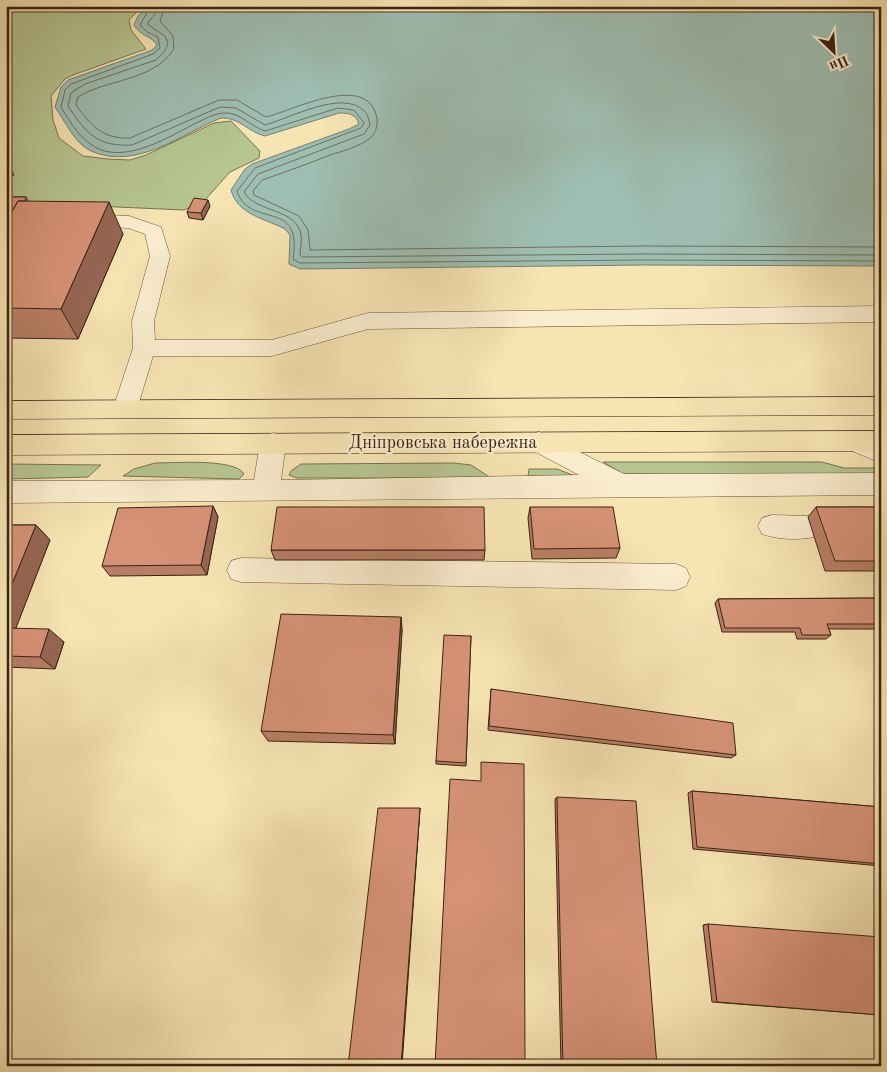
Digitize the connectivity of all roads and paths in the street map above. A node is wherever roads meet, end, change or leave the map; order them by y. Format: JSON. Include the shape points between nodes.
{"nodes":[{"id":1,"x":6,"y":216,"type":"edge"},
{"id":2,"x":881,"y":314,"type":"edge"},
{"id":3,"x":144,"y":348,"type":"junction"},
{"id":4,"x":881,"y":406,"type":"edge"},
{"id":5,"x":124,"y":409,"type":"junction"},
{"id":6,"x":6,"y":410,"type":"edge"},
{"id":7,"x":854,"y":441,"type":"junction"},
{"id":8,"x":881,"y":441,"type":"edge"},
{"id":9,"x":539,"y":442,"type":"junction"},
{"id":10,"x":273,"y":443,"type":"junction"},
{"id":11,"x":6,"y":445,"type":"edge"},
{"id":12,"x":881,"y":453,"type":"edge"},
{"id":13,"x":881,"y":484,"type":"edge"},
{"id":14,"x":621,"y":485,"type":"junction"},
{"id":15,"x":266,"y":491,"type":"junction"},
{"id":16,"x":6,"y":492,"type":"edge"},
{"id":17,"x":772,"y":526,"type":"dead end"},
{"id":18,"x":811,"y":527,"type":"dead end"},
{"id":19,"x":240,"y":570,"type":"dead end"},
{"id":20,"x":676,"y":577,"type":"dead end"}],
"edges":[{"from":1,"to":3,"type":"lane","via":[[129,222],[154,231],[160,256],[143,321]]},
{"from":2,"to":3,"type":"lane","via":[[368,321],[272,348]]},
{"from":3,"to":5,"type":"lane"},
{"from":4,"to":5,"type":"main road","name":"Дніпровська набережна"},
{"from":5,"to":6,"type":"main road","name":"Дніпровська набережна"},
{"from":7,"to":8,"type":"main road","name":"Дніпровська набережна"},
{"from":7,"to":9,"type":"main road","name":"Дніпровська набережна"},
{"from":7,"to":12,"type":"lane"},
{"from":9,"to":10,"type":"main road","name":"Дніпровська набережна"},
{"from":9,"to":14,"type":"lane"},
{"from":10,"to":11,"type":"main road","name":"Дніпровська набережна"},
{"from":10,"to":15,"type":"lane"},
{"from":13,"to":14,"type":"lane"},
{"from":14,"to":15,"type":"lane"},
{"from":15,"to":16,"type":"lane"},
{"from":17,"to":18,"type":"lane"},
{"from":19,"to":20,"type":"lane"}]}
